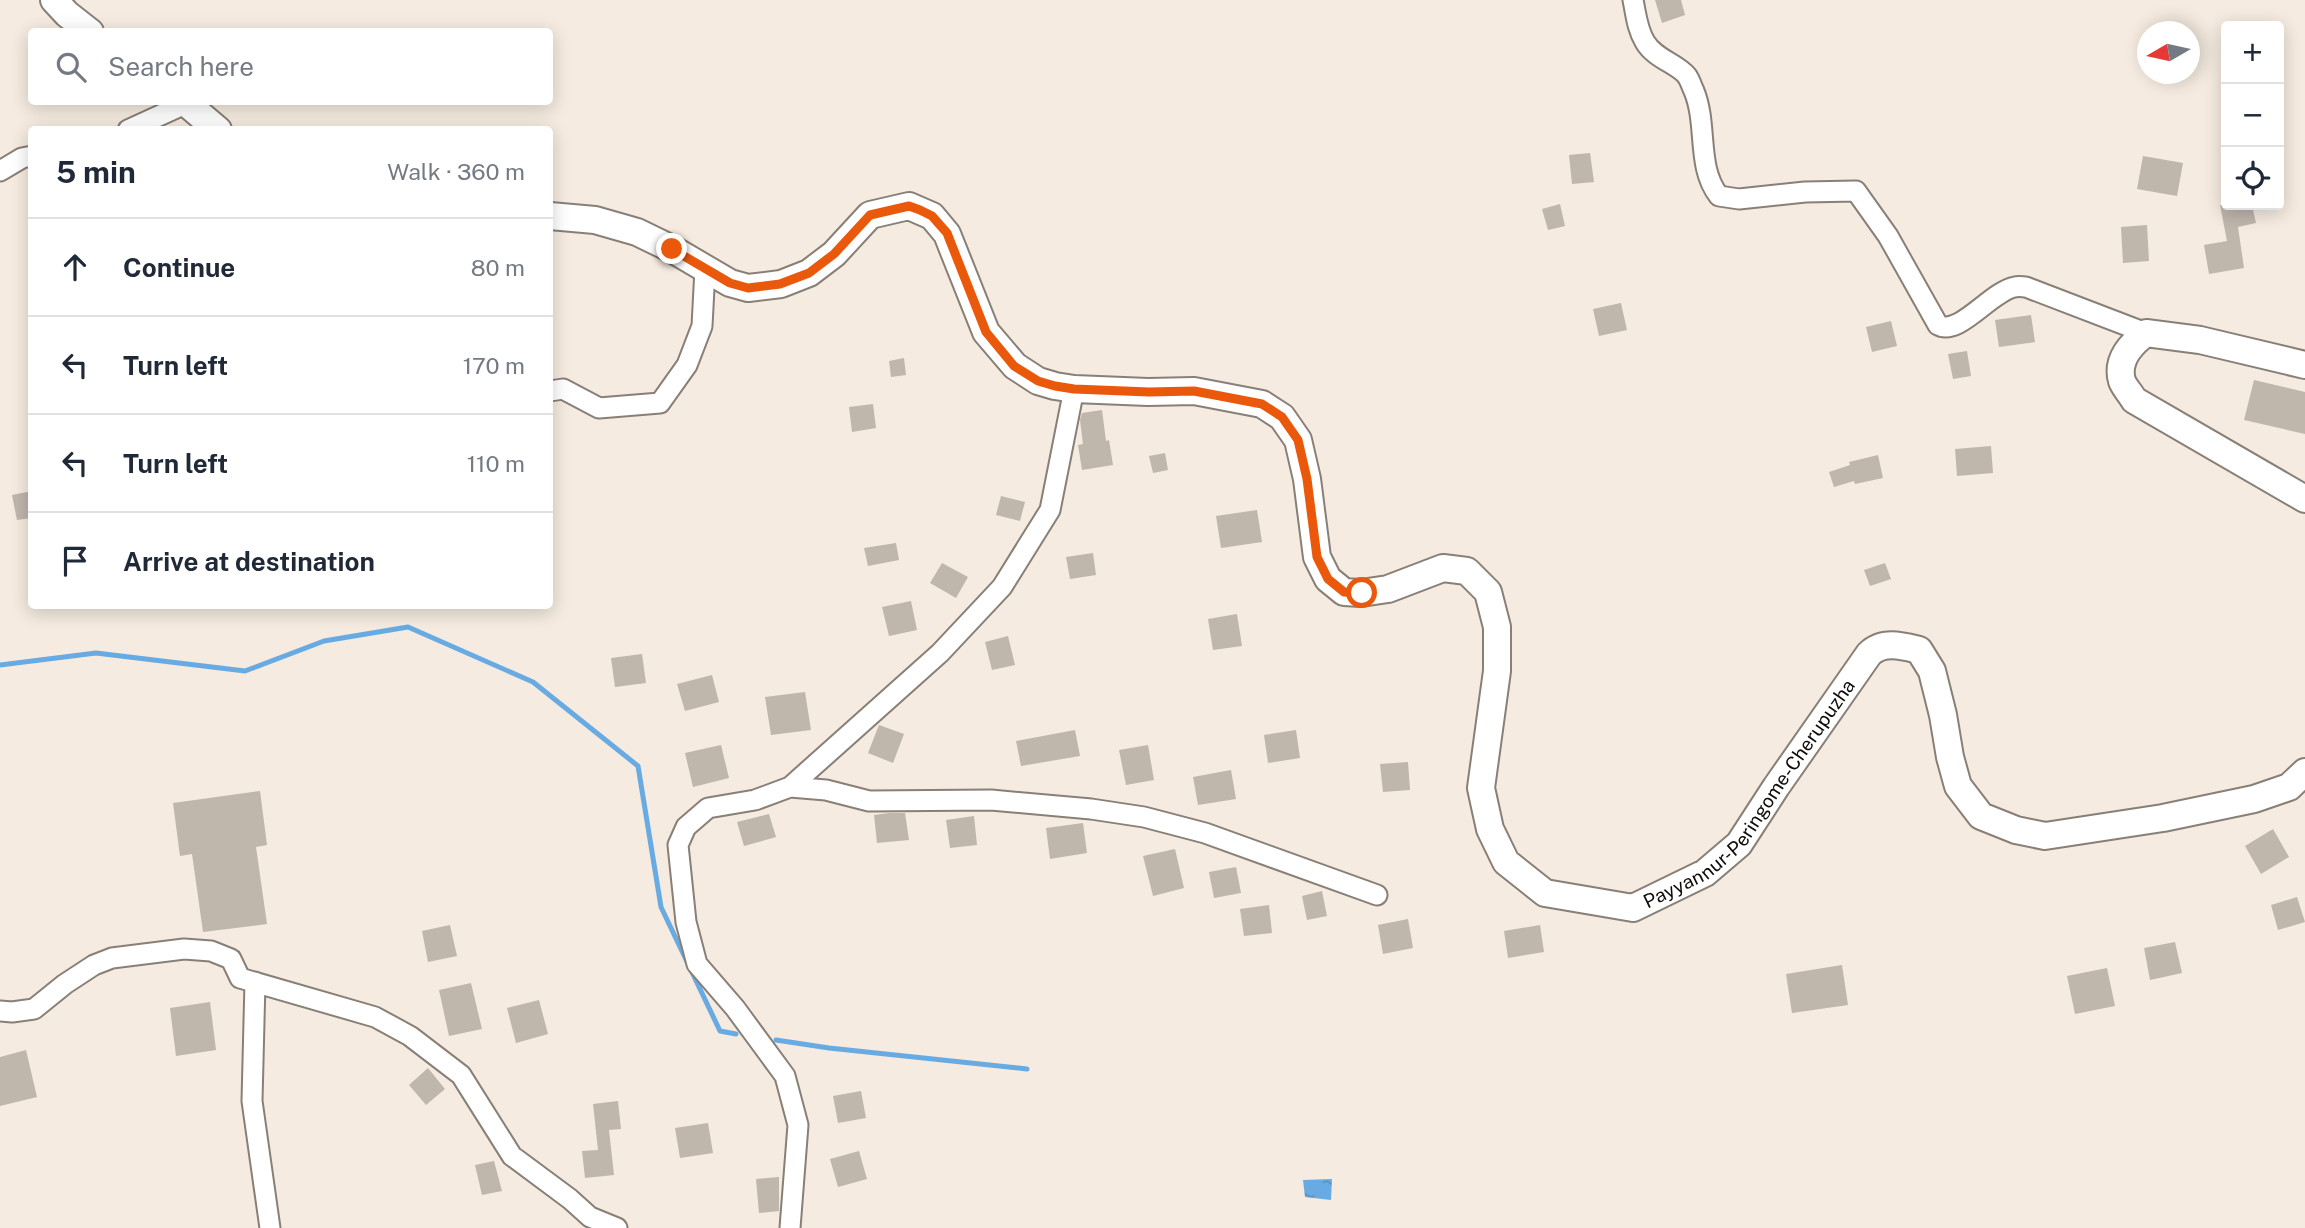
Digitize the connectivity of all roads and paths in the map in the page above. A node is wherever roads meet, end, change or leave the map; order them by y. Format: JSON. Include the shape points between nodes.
{"nodes":[{"id":1,"x":54,"y":0,"type":"edge"},
{"id":2,"x":1633,"y":0,"type":"edge"},
{"id":3,"x":85,"y":28,"type":"edge"},
{"id":4,"x":180,"y":105,"type":"edge"},
{"id":5,"x":189,"y":105,"type":"edge"},
{"id":6,"x":136,"y":126,"type":"edge"},
{"id":7,"x":213,"y":126,"type":"edge"},
{"id":8,"x":28,"y":157,"type":"edge"},
{"id":9,"x":0,"y":171,"type":"edge"},
{"id":10,"x":553,"y":216,"type":"edge"},
{"id":11,"x":705,"y":269,"type":"junction"},
{"id":12,"x":2146,"y":333,"type":"junction"},
{"id":13,"x":2305,"y":365,"type":"edge"},
{"id":14,"x":1074,"y":389,"type":"junction"},
{"id":15,"x":553,"y":391,"type":"edge"},
{"id":16,"x":2305,"y":499,"type":"edge"},
{"id":17,"x":2305,"y":772,"type":"edge"},
{"id":18,"x":790,"y":787,"type":"junction"},
{"id":19,"x":1377,"y":895,"type":"dead end"},
{"id":20,"x":255,"y":982,"type":"junction"},
{"id":21,"x":0,"y":1011,"type":"edge"},
{"id":22,"x":270,"y":1228,"type":"edge"},
{"id":23,"x":617,"y":1228,"type":"edge"},
{"id":24,"x":790,"y":1228,"type":"edge"}],
"edges":[{"from":1,"to":3,"type":"main road"},
{"from":2,"to":12,"type":"street","via":[[1645,43],[1686,75],[1695,94],[1706,172],[1719,196],[1739,200],[1856,191],[1941,327],[1958,324],[2014,287],[2026,287]]},
{"from":4,"to":6,"type":"street"},
{"from":5,"to":7,"type":"main road"},
{"from":8,"to":9,"type":"street"},
{"from":10,"to":11,"type":"main road","name":"Payyannur-Peringome-Cherupuzha","via":[[594,219],[637,232]]},
{"from":11,"to":14,"type":"main road","name":"Payyannur-Peringome-Cherupuzha","via":[[748,288],[780,284],[809,273],[826,260],[870,215],[909,206],[932,216],[947,233],[986,332],[1014,366],[1038,381]]},
{"from":11,"to":15,"type":"street","via":[[702,326],[687,365],[660,403],[599,408],[563,389]]},
{"from":12,"to":13,"type":"main road","via":[[2200,340]]},
{"from":12,"to":16,"type":"main road","via":[[2130,344],[2121,364],[2122,381],[2134,400]]},
{"from":14,"to":17,"type":"main road","name":"Payyannur-Peringome-Cherupuzha","via":[[1194,391],[1262,404],[1282,417],[1298,440],[1317,557],[1328,579],[1344,592],[1362,593],[1388,589],[1443,568],[1467,571],[1488,592],[1497,627],[1497,671],[1483,798],[1490,829],[1506,862],[1545,893],[1633,908],[1705,873],[1739,844],[1869,654],[1897,644],[1919,650],[1932,671],[1958,786],[1981,816],[2016,830],[2045,836],[2163,818],[2254,799],[2289,787]]},
{"from":14,"to":18,"type":"street","via":[[1050,510],[1002,587],[940,653]]},
{"from":18,"to":19,"type":"street","via":[[869,801],[991,800],[1144,817],[1205,833]]},
{"from":18,"to":24,"type":"street","via":[[755,800],[708,808],[686,827],[678,845],[686,922],[697,964],[785,1076],[798,1125]]},
{"from":20,"to":21,"type":"street","via":[[240,978],[231,959],[211,951],[136,954],[94,965],[34,1009]]},
{"from":20,"to":22,"type":"street","via":[[252,1101]]},
{"from":20,"to":23,"type":"street","via":[[375,1017],[410,1036],[461,1075],[512,1156],[590,1217]]}]}
